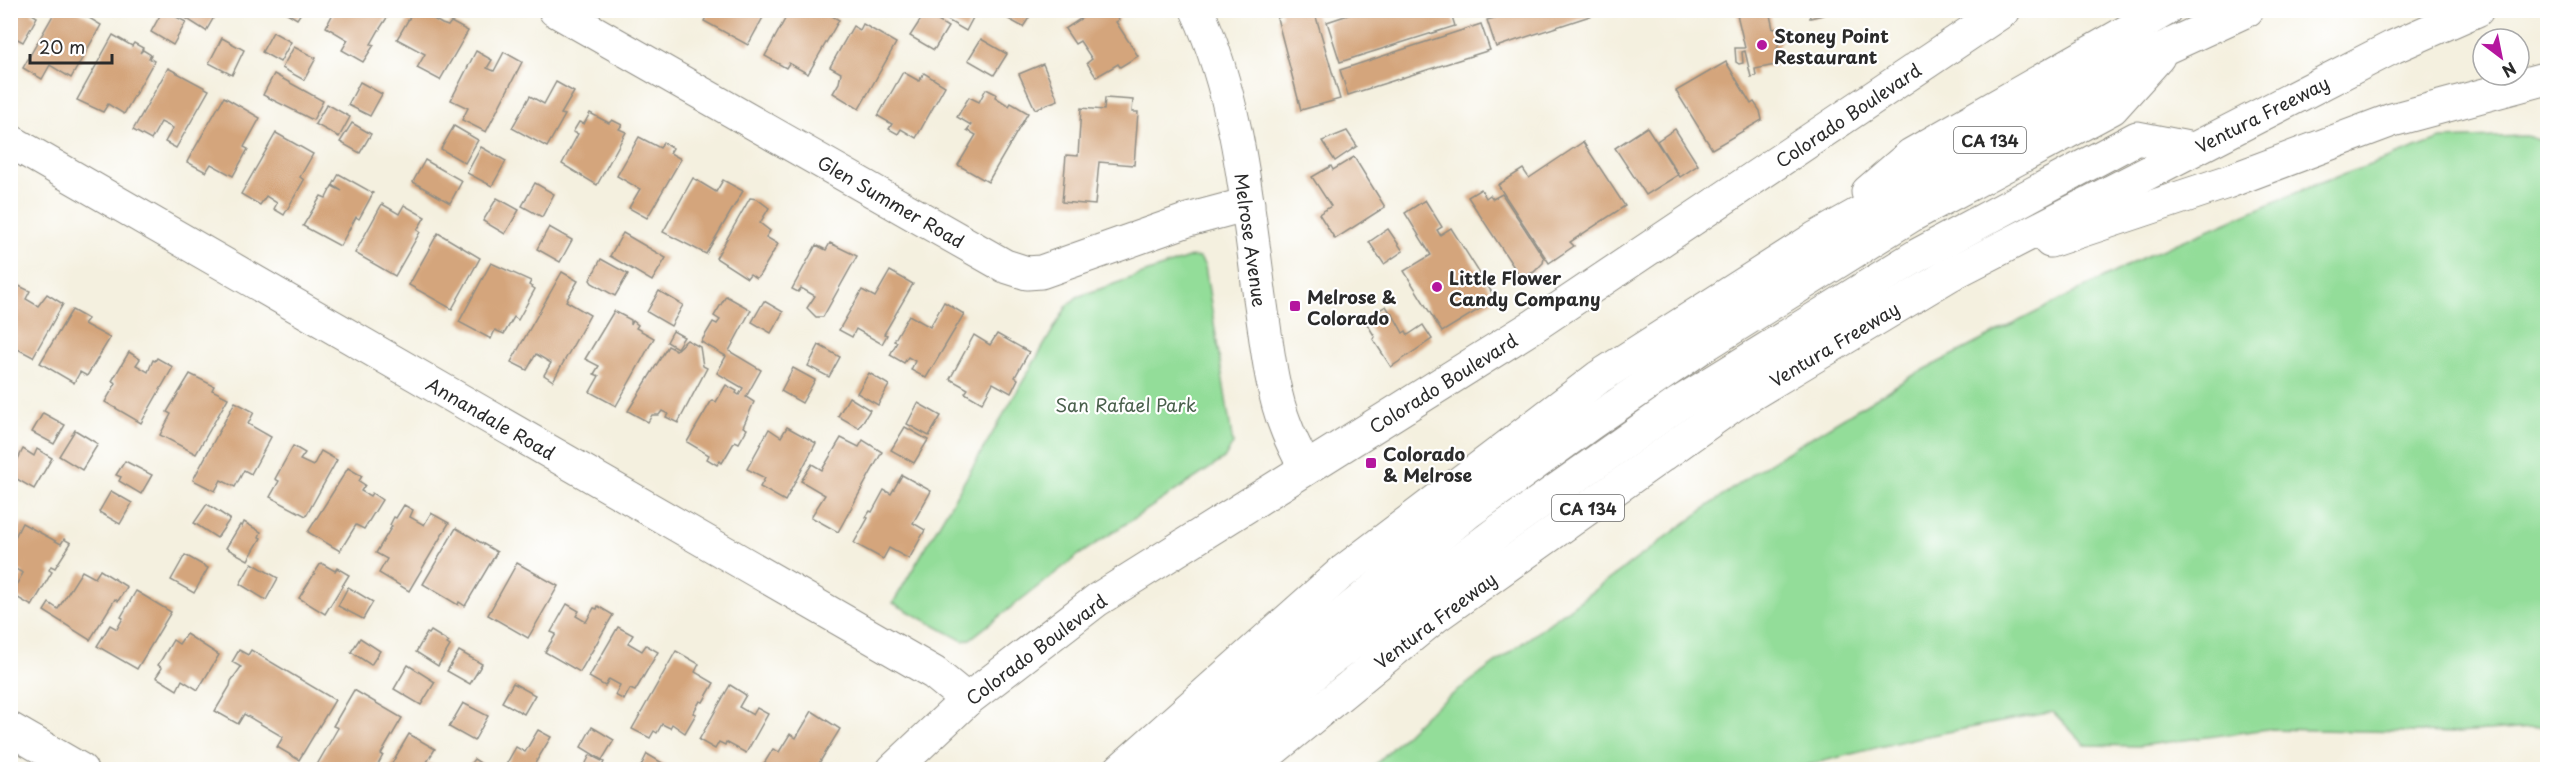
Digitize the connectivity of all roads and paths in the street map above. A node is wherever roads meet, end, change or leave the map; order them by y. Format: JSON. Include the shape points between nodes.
{"nodes":[{"id":1,"x":555,"y":10,"type":"edge"},
{"id":2,"x":1197,"y":10,"type":"edge"},
{"id":3,"x":2004,"y":10,"type":"edge"},
{"id":4,"x":2165,"y":10,"type":"edge"},
{"id":5,"x":2247,"y":10,"type":"edge"},
{"id":6,"x":2477,"y":10,"type":"edge"},
{"id":7,"x":2167,"y":47,"type":"junction"},
{"id":8,"x":2547,"y":78,"type":"edge"},
{"id":9,"x":10,"y":141,"type":"edge"},
{"id":10,"x":2193,"y":149,"type":"junction"},
{"id":11,"x":1248,"y":204,"type":"junction"},
{"id":12,"x":1815,"y":237,"type":"junction"},
{"id":13,"x":1949,"y":275,"type":"junction"},
{"id":14,"x":1305,"y":468,"type":"junction"},
{"id":15,"x":967,"y":700,"type":"junction"},
{"id":16,"x":10,"y":729,"type":"edge"},
{"id":17,"x":81,"y":770,"type":"edge"},
{"id":18,"x":893,"y":770,"type":"edge"},
{"id":19,"x":1120,"y":770,"type":"edge"},
{"id":20,"x":1162,"y":770,"type":"edge"},
{"id":21,"x":1206,"y":770,"type":"edge"},
{"id":22,"x":1248,"y":770,"type":"edge"}],
"edges":[{"from":1,"to":11,"type":"main road","name":"Glen Summer Road","via":[[1005,266],[1028,273]]},
{"from":2,"to":11,"type":"main road","name":"Melrose Avenue","via":[[1212,43],[1228,101]]},
{"from":3,"to":14,"type":"main road","name":"Colorado Boulevard","via":[[1535,325]]},
{"from":4,"to":12,"type":"main road","via":[[1911,155]]},
{"from":5,"to":7,"type":"main road","number":"CA 134"},
{"from":6,"to":10,"type":"main road","name":"Ventura Freeway","number":"CA 134","via":[[2393,47]]},
{"from":7,"to":12,"type":"main road","number":"CA 134","via":[[2108,74]]},
{"from":7,"to":20,"type":"main road","via":[[2112,108],[1912,214],[1700,348],[1572,436],[1458,520],[1239,700]]},
{"from":8,"to":13,"type":"main road","via":[[2392,120],[2227,182]]},
{"from":9,"to":15,"type":"main road","name":"Annandale Road","via":[[934,673]]},
{"from":10,"to":13,"type":"main road","name":"Ventura Freeway","number":"CA 134"},
{"from":10,"to":21,"type":"main road","via":[[2137,138],[1918,255],[1678,405],[1499,531],[1327,662]]},
{"from":11,"to":14,"type":"main road","name":"Melrose Avenue","via":[[1280,410]]},
{"from":12,"to":19,"type":"main road","number":"CA 134","via":[[1599,377],[1340,574]]},
{"from":13,"to":22,"type":"main road","name":"Ventura Freeway","number":"CA 134","via":[[1723,411],[1436,616]]},
{"from":14,"to":15,"type":"main road","name":"Colorado Boulevard","via":[[1097,600]]},
{"from":15,"to":18,"type":"main road","name":"Colorado Boulevard"},
{"from":16,"to":17,"type":"main road"}]}
